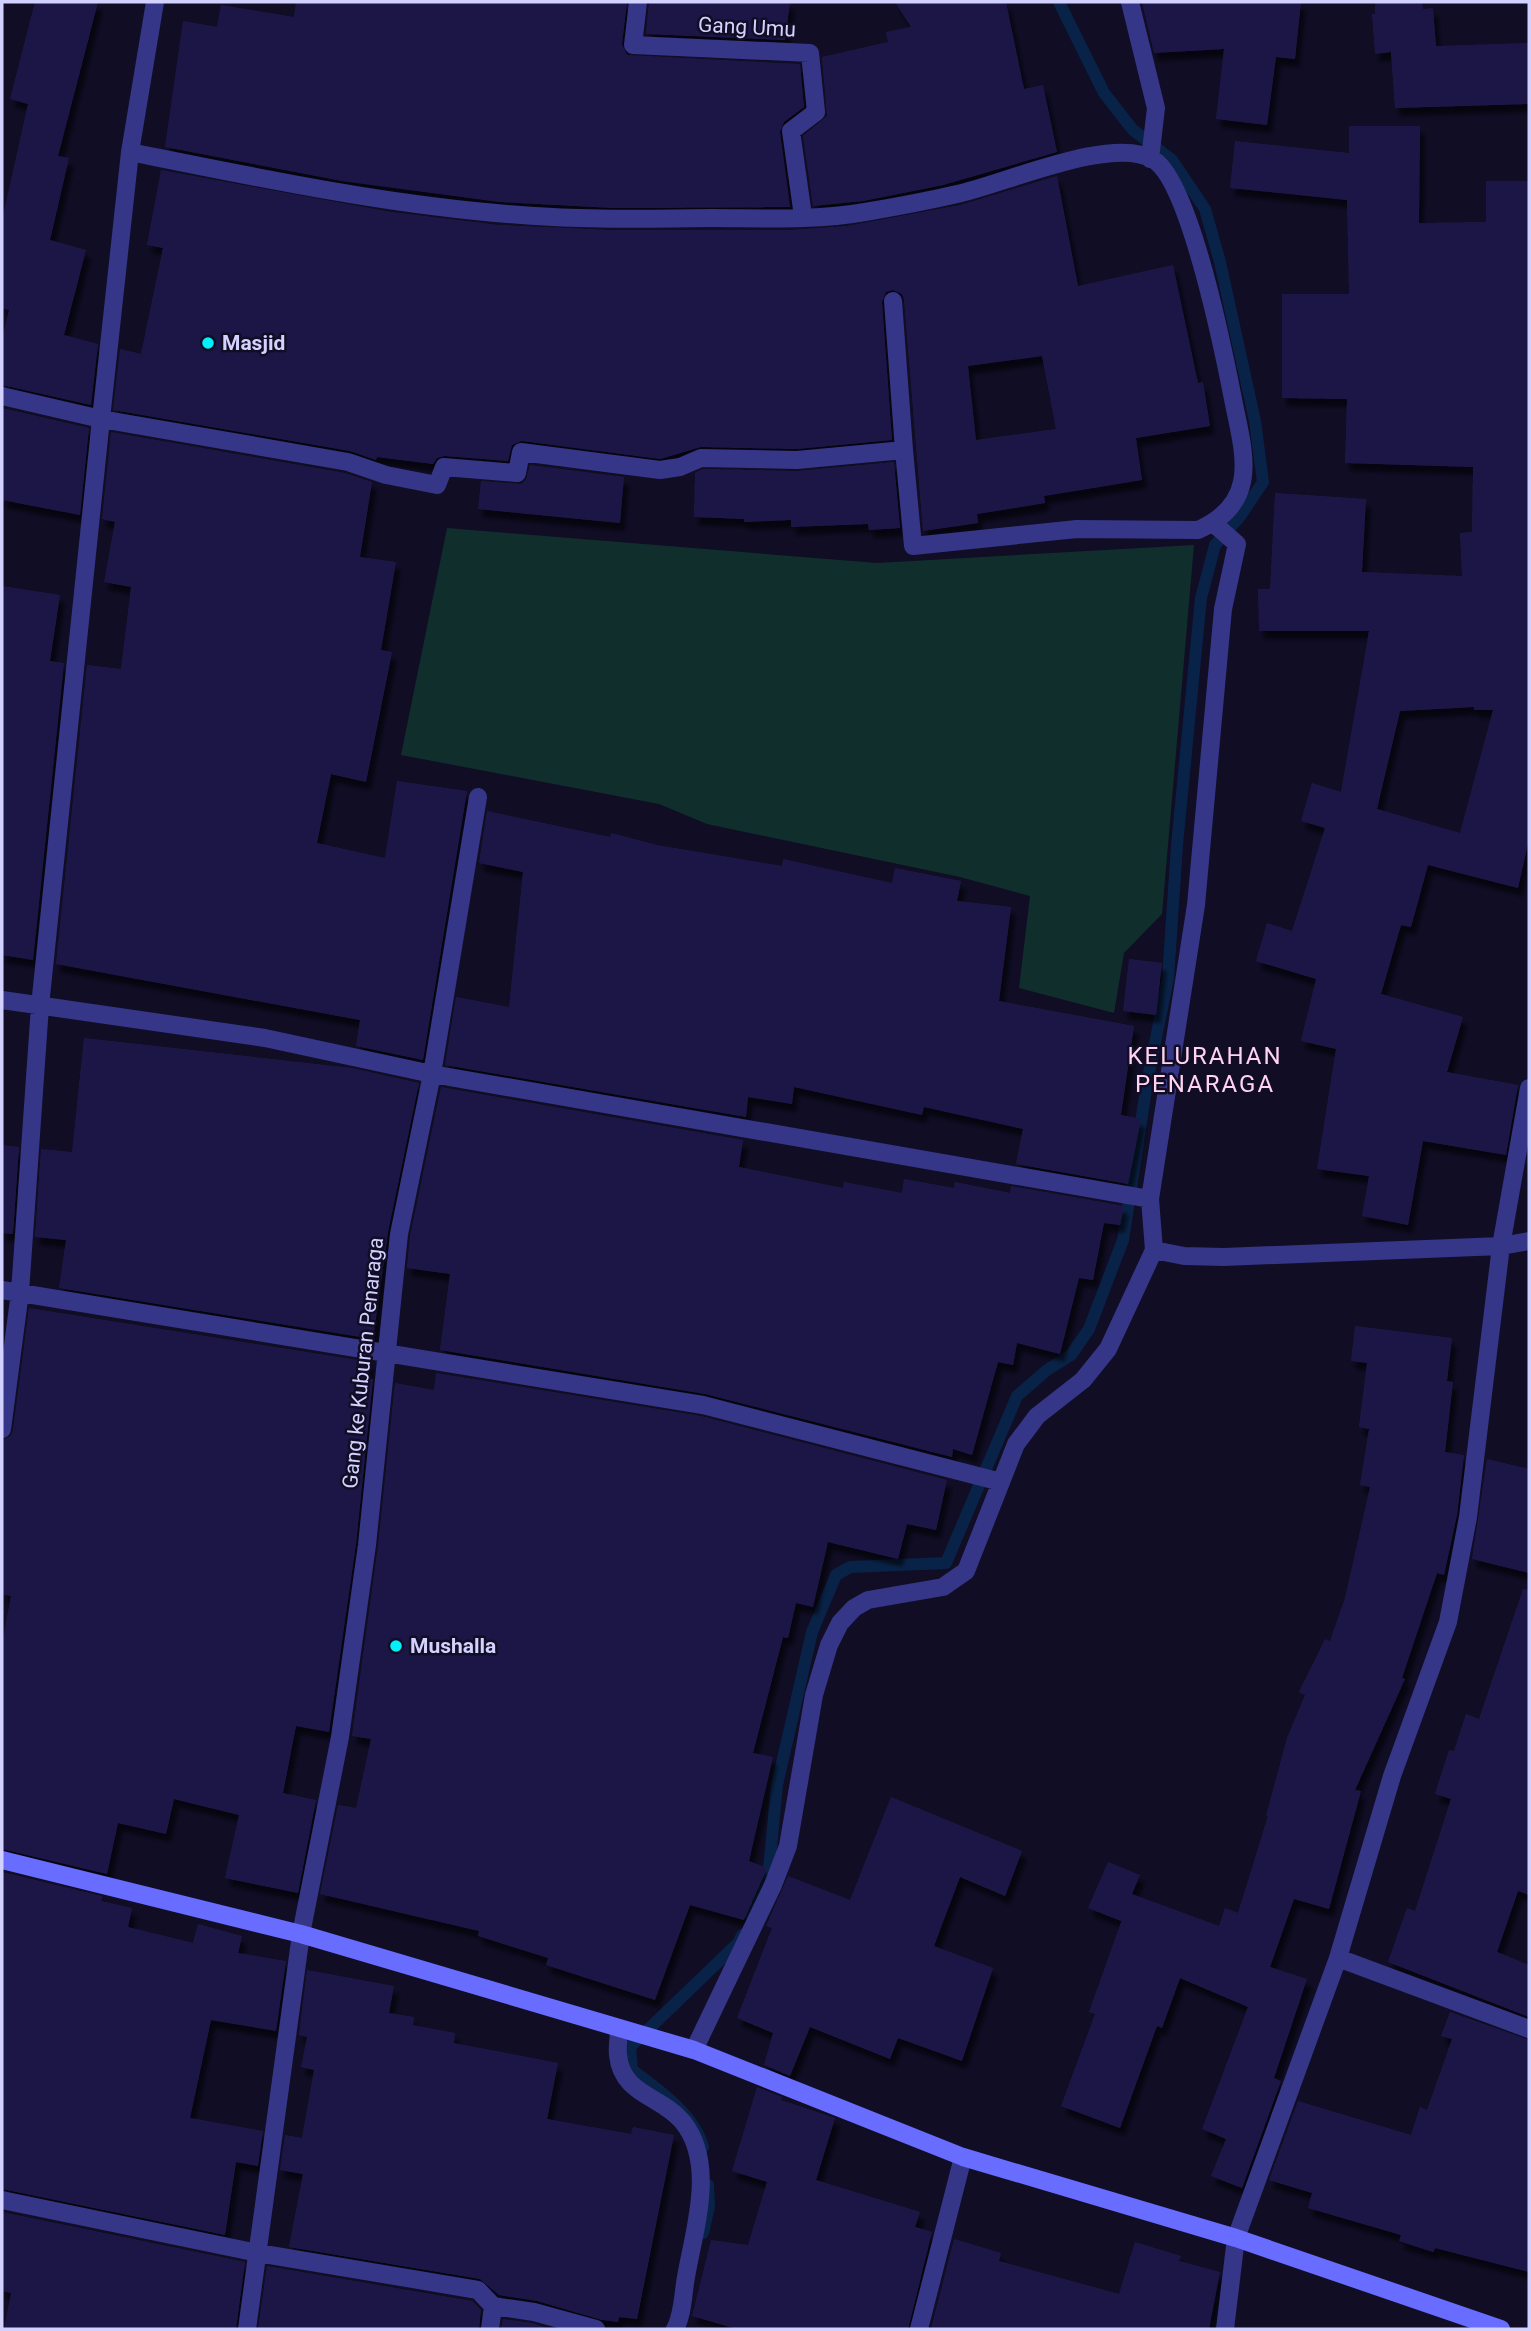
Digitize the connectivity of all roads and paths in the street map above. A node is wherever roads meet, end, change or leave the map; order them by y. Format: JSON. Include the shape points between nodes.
{"nodes":[{"id":1,"x":155,"y":2,"type":"edge"},
{"id":2,"x":638,"y":2,"type":"edge"},
{"id":3,"x":1130,"y":2,"type":"edge"},
{"id":4,"x":130,"y":152,"type":"junction"},
{"id":5,"x":1150,"y":159,"type":"junction"},
{"id":6,"x":803,"y":216,"type":"junction"},
{"id":7,"x":893,"y":302,"type":"dead end"},
{"id":8,"x":2,"y":396,"type":"edge"},
{"id":9,"x":101,"y":419,"type":"junction"},
{"id":10,"x":904,"y":450,"type":"junction"},
{"id":11,"x":1213,"y":523,"type":"junction"},
{"id":12,"x":478,"y":797,"type":"dead end"},
{"id":13,"x":2,"y":1000,"type":"edge"},
{"id":14,"x":40,"y":1006,"type":"junction"},
{"id":15,"x":432,"y":1074,"type":"junction"},
{"id":16,"x":1529,"y":1088,"type":"edge"},
{"id":17,"x":1148,"y":1199,"type":"junction"},
{"id":18,"x":1529,"y":1241,"type":"edge"},
{"id":19,"x":1502,"y":1246,"type":"junction"},
{"id":20,"x":1154,"y":1250,"type":"junction"},
{"id":21,"x":11,"y":1291,"type":"edge"},
{"id":22,"x":385,"y":1352,"type":"junction"},
{"id":23,"x":2,"y":1429,"type":"edge"},
{"id":24,"x":1001,"y":1482,"type":"junction"},
{"id":25,"x":2,"y":1860,"type":"edge"},
{"id":26,"x":301,"y":1934,"type":"junction"},
{"id":27,"x":1338,"y":1958,"type":"junction"},
{"id":28,"x":621,"y":2029,"type":"junction"},
{"id":29,"x":1529,"y":2029,"type":"edge"},
{"id":30,"x":694,"y":2050,"type":"junction"},
{"id":31,"x":963,"y":2157,"type":"junction"},
{"id":32,"x":2,"y":2200,"type":"edge"},
{"id":33,"x":1236,"y":2238,"type":"junction"},
{"id":34,"x":258,"y":2253,"type":"junction"},
{"id":35,"x":493,"y":2306,"type":"junction"},
{"id":36,"x":247,"y":2329,"type":"edge"},
{"id":37,"x":490,"y":2329,"type":"edge"},
{"id":38,"x":596,"y":2329,"type":"edge"},
{"id":39,"x":675,"y":2329,"type":"edge"},
{"id":40,"x":919,"y":2329,"type":"edge"},
{"id":41,"x":1225,"y":2329,"type":"edge"},
{"id":42,"x":1501,"y":2329,"type":"edge"}],
"edges":[{"from":1,"to":4,"type":"street"},
{"from":2,"to":6,"type":"street","name":"Gang Umu","via":[[633,45],[810,53],[816,112],[791,131]]},
{"from":3,"to":5,"type":"street","via":[[1156,108]]},
{"from":4,"to":6,"type":"street","via":[[301,187],[482,211],[552,217]]},
{"from":4,"to":9,"type":"street"},
{"from":5,"to":6,"type":"street","via":[[1142,155],[1083,158],[960,194],[861,213]]},
{"from":5,"to":11,"type":"street","via":[[1164,169],[1173,185],[1194,244],[1222,342],[1245,454],[1237,494]]},
{"from":7,"to":10,"type":"street"},
{"from":8,"to":9,"type":"street"},
{"from":9,"to":10,"type":"street","via":[[348,462],[437,485],[444,467],[517,473],[521,453],[660,470],[701,458],[797,460]]},
{"from":9,"to":14,"type":"street"},
{"from":10,"to":11,"type":"street","via":[[913,546],[1077,529],[1198,530]]},
{"from":11,"to":17,"type":"street","via":[[1237,544],[1223,609],[1196,905]]},
{"from":12,"to":15,"type":"street","name":"Gang ke Kuburan Penaraga"},
{"from":13,"to":14,"type":"street"},
{"from":14,"to":15,"type":"street","via":[[265,1038]]},
{"from":14,"to":21,"type":"street"},
{"from":15,"to":17,"type":"street"},
{"from":15,"to":22,"type":"street","name":"Gang ke Kuburan Penaraga","via":[[399,1234]]},
{"from":16,"to":19,"type":"street"},
{"from":17,"to":20,"type":"street"},
{"from":18,"to":19,"type":"street"},
{"from":19,"to":20,"type":"street","via":[[1224,1257]]},
{"from":19,"to":27,"type":"street","via":[[1468,1517],[1448,1622],[1392,1776]]},
{"from":20,"to":24,"type":"street","via":[[1108,1349],[1083,1380],[1026,1428]]},
{"from":21,"to":22,"type":"street"},
{"from":21,"to":23,"type":"street"},
{"from":22,"to":24,"type":"street","via":[[704,1405]]},
{"from":22,"to":26,"type":"street","name":"Gang ke Kuburan Penaraga","via":[[367,1545],[346,1696]]},
{"from":24,"to":30,"type":"street","via":[[966,1571],[943,1587],[868,1600],[854,1608],[829,1645],[814,1695],[788,1846]]},
{"from":25,"to":26,"type":"street"},
{"from":26,"to":28,"type":"street"},
{"from":26,"to":34,"type":"street","name":"Gang ke Kuburan Penaraga"},
{"from":27,"to":29,"type":"street"},
{"from":27,"to":33,"type":"street"},
{"from":28,"to":30,"type":"street"},
{"from":28,"to":39,"type":"street","via":[[617,2054],[624,2078],[682,2122],[701,2173],[700,2208]]},
{"from":30,"to":31,"type":"street"},
{"from":31,"to":33,"type":"street"},
{"from":31,"to":40,"type":"street"},
{"from":32,"to":34,"type":"street"},
{"from":33,"to":41,"type":"street"},
{"from":33,"to":42,"type":"street"},
{"from":34,"to":35,"type":"street","via":[[478,2290]]},
{"from":34,"to":36,"type":"street","name":"Gang ke Kuburan Penaraga"},
{"from":35,"to":37,"type":"street"},
{"from":35,"to":38,"type":"street"}]}
